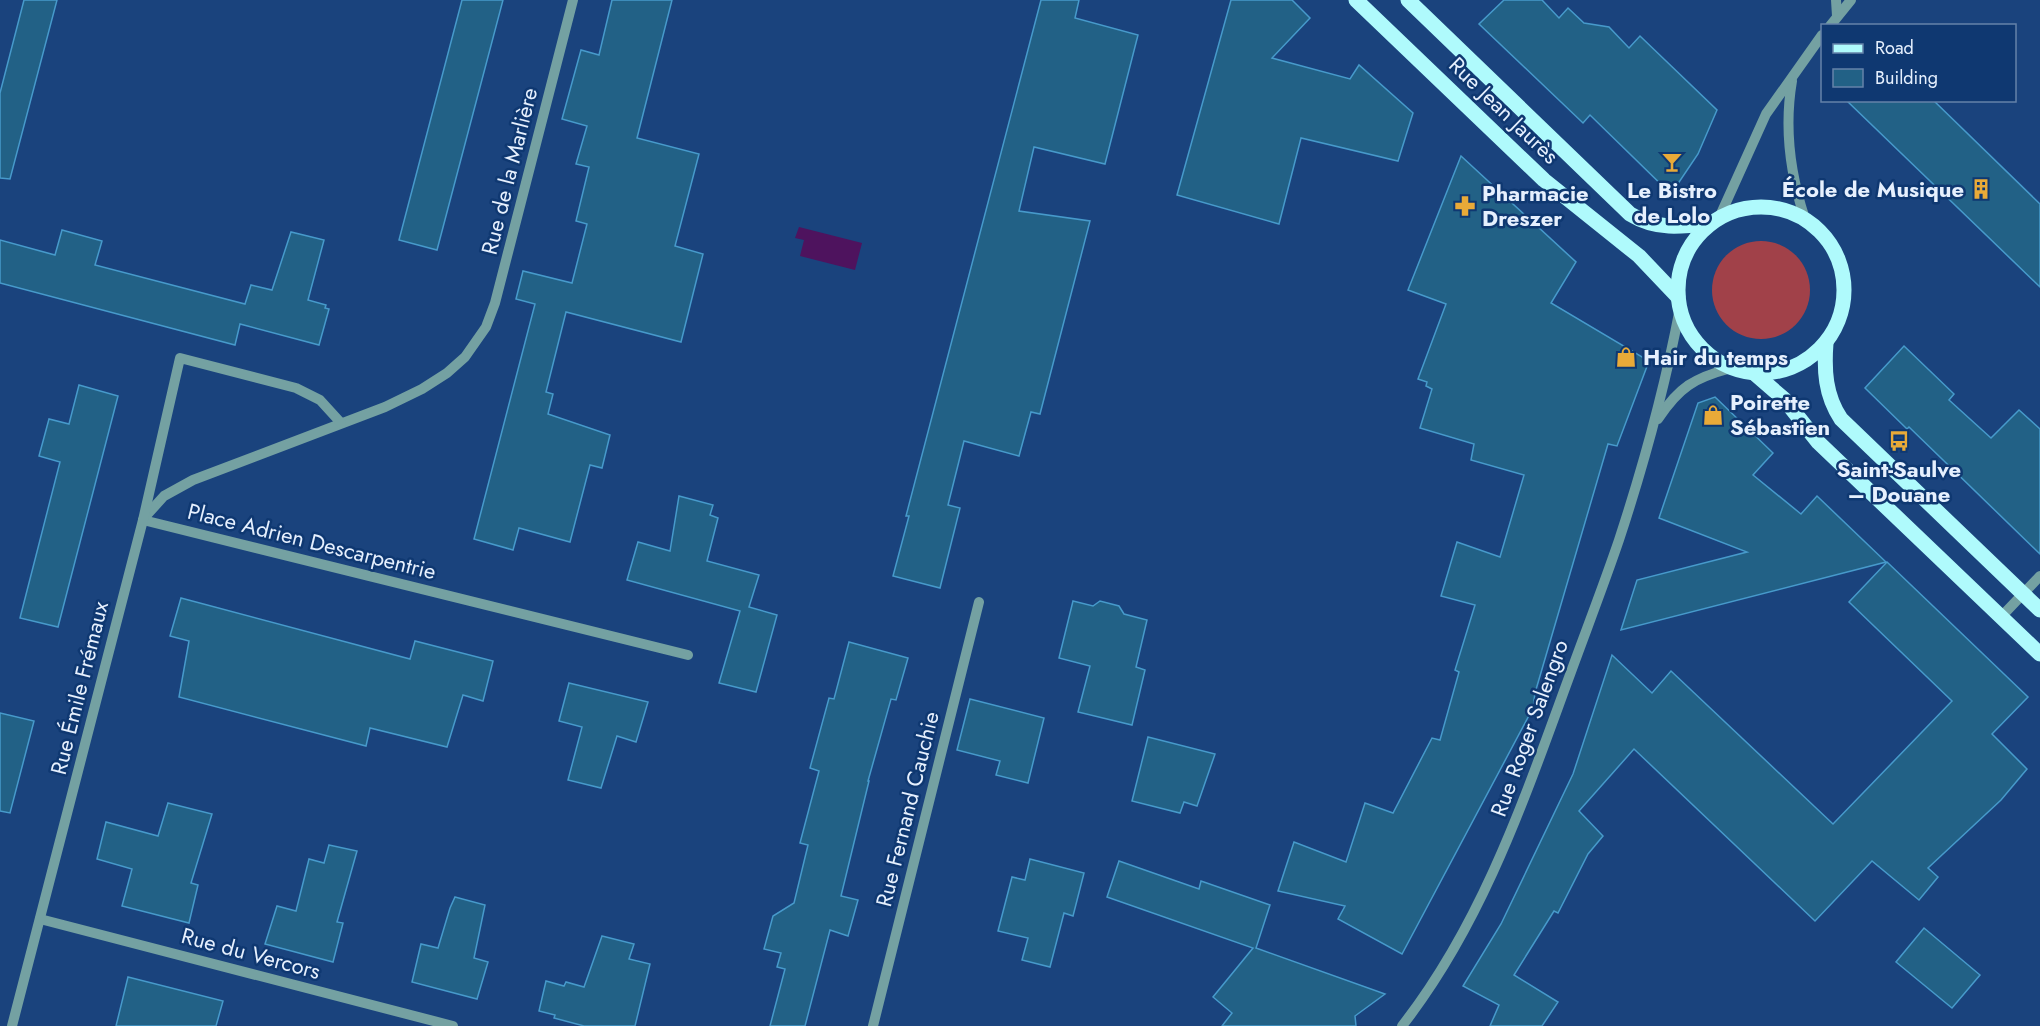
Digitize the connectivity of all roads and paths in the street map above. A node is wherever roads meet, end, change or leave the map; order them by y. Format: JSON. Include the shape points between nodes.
{"nodes":[{"id":1,"x":573,"y":0,"type":"edge"},
{"id":2,"x":1356,"y":0,"type":"edge"},
{"id":3,"x":1408,"y":0,"type":"edge"},
{"id":4,"x":1836,"y":0,"type":"edge"},
{"id":5,"x":1851,"y":0,"type":"edge"},
{"id":6,"x":1833,"y":21,"type":"edge"},
{"id":7,"x":1821,"y":36,"type":"edge"},
{"id":8,"x":1792,"y":77,"type":"junction"},
{"id":9,"x":1805,"y":219,"type":"junction"},
{"id":10,"x":1715,"y":221,"type":"junction"},
{"id":11,"x":1679,"y":302,"type":"junction"},
{"id":12,"x":1826,"y":343,"type":"junction"},
{"id":13,"x":473,"y":347,"type":"joint"},
{"id":14,"x":1731,"y":368,"type":"junction"},
{"id":15,"x":1754,"y":373,"type":"junction"},
{"id":16,"x":341,"y":423,"type":"junction"},
{"id":17,"x":1653,"y":426,"type":"junction"},
{"id":18,"x":143,"y":520,"type":"junction"},
{"id":19,"x":2040,"y":576,"type":"edge"},
{"id":20,"x":2023,"y":594,"type":"junction"},
{"id":21,"x":979,"y":602,"type":"dead end"},
{"id":22,"x":2040,"y":610,"type":"edge"},
{"id":23,"x":2001,"y":617,"type":"junction"},
{"id":24,"x":2040,"y":654,"type":"edge"},
{"id":25,"x":688,"y":655,"type":"dead end"},
{"id":26,"x":40,"y":919,"type":"junction"},
{"id":27,"x":12,"y":1026,"type":"edge"},
{"id":28,"x":453,"y":1026,"type":"edge"},
{"id":29,"x":873,"y":1026,"type":"edge"},
{"id":30,"x":1402,"y":1026,"type":"edge"}],
"edges":[{"from":1,"to":13,"type":"street","name":"Rue de la Marlière","via":[[495,303]]},
{"from":2,"to":11,"type":"main road","name":"Rue Jean Jaurès","via":[[1544,180],[1639,256]]},
{"from":3,"to":10,"type":"main road","name":"Rue Jean Jaurès","via":[[1630,214],[1659,226],[1682,227]]},
{"from":4,"to":6,"type":"street"},
{"from":5,"to":6,"type":"street"},
{"from":7,"to":8,"type":"street"},
{"from":8,"to":9,"type":"street","via":[[1789,146],[1794,183]]},
{"from":8,"to":10,"type":"street","via":[[1762,122]]},
{"from":9,"to":10,"type":"main road","via":[[1767,206],[1738,210]]},
{"from":9,"to":12,"type":"main road","via":[[1833,248],[1843,277],[1840,316]]},
{"from":10,"to":11,"type":"main road","via":[[1684,256]]},
{"from":11,"to":14,"type":"main road","via":[[1686,327],[1698,344]]},
{"from":11,"to":17,"type":"street","name":"Rue Roger Salengro","via":[[1669,365]]},
{"from":12,"to":15,"type":"main road","via":[[1794,367]]},
{"from":12,"to":20,"type":"main road","via":[[1827,384],[1841,419]]},
{"from":13,"to":16,"type":"street","name":"Place Adrien Descarpentrie","via":[[447,373],[422,389]]},
{"from":14,"to":15,"type":"main road"},
{"from":14,"to":17,"type":"street","name":"Rue Roger Salengro","via":[[1683,387]]},
{"from":15,"to":23,"type":"main road","via":[[1784,399],[1818,442]]},
{"from":16,"to":18,"type":"street","name":"Place Adrien Descarpentrie","via":[[193,480],[164,496]]},
{"from":16,"to":18,"type":"street","name":"Rue Émile Frémaux","via":[[320,400],[296,388],[180,358]]},
{"from":17,"to":30,"type":"street","name":"Rue Roger Salengro","via":[[1616,550],[1518,815],[1471,918],[1446,963]]},
{"from":18,"to":25,"type":"street","name":"Place Adrien Descarpentrie"},
{"from":18,"to":26,"type":"street","name":"Rue Émile Frémaux"},
{"from":19,"to":20,"type":"street"},
{"from":20,"to":22,"type":"main road"},
{"from":20,"to":23,"type":"street"},
{"from":21,"to":29,"type":"street","name":"Rue Fernand Cauchie"},
{"from":23,"to":24,"type":"main road"},
{"from":26,"to":27,"type":"street","name":"Rue Émile Frémaux"},
{"from":26,"to":28,"type":"street","name":"Rue du Vercors"}]}
